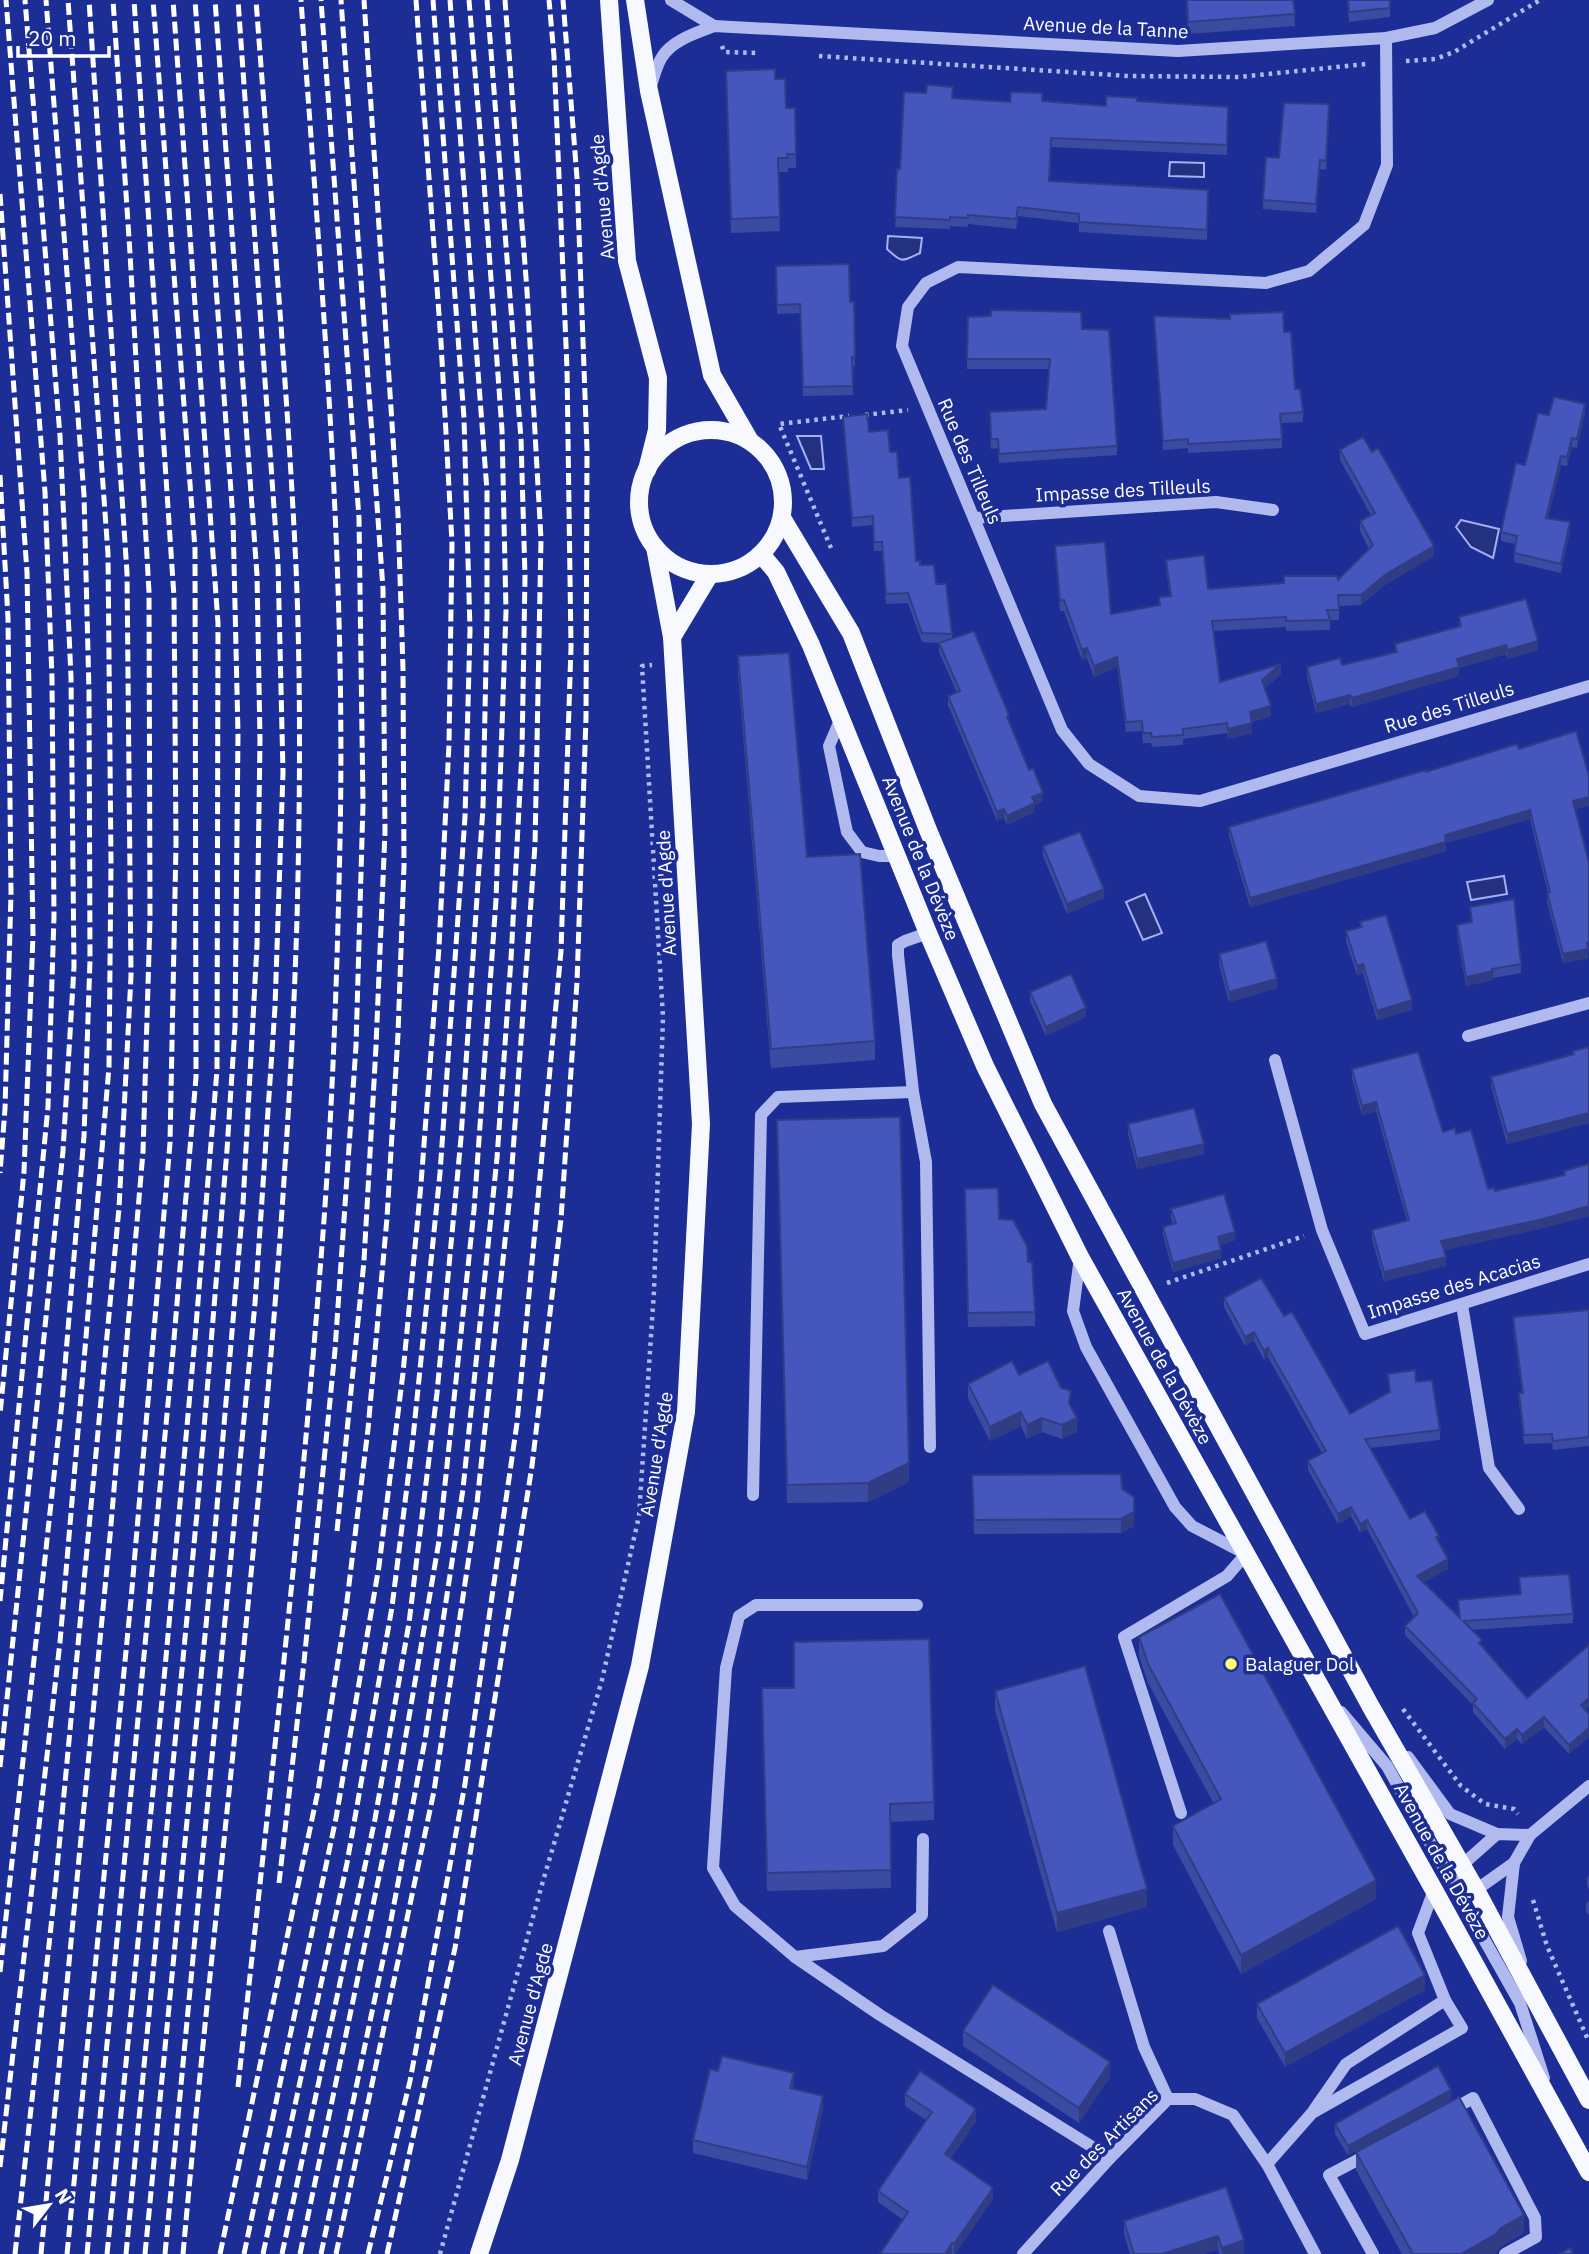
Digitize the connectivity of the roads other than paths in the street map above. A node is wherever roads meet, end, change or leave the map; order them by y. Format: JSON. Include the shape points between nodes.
{"nodes":[{"id":1,"x":609,"y":0,"type":"edge"},
{"id":2,"x":635,"y":0,"type":"edge"},
{"id":3,"x":671,"y":0,"type":"edge"},
{"id":4,"x":1488,"y":0,"type":"edge"},
{"id":5,"x":714,"y":26,"type":"junction"},
{"id":6,"x":1386,"y":38,"type":"junction"},
{"id":7,"x":649,"y":91,"type":"junction"},
{"id":8,"x":750,"y":440,"type":"junction"},
{"id":9,"x":647,"y":470,"type":"junction"},
{"id":10,"x":1273,"y":510,"type":"dead end"},
{"id":11,"x":782,"y":518,"type":"junction"},
{"id":12,"x":974,"y":518,"type":"junction"},
{"id":13,"x":655,"y":547,"type":"junction"},
{"id":14,"x":761,"y":554,"type":"junction"},
{"id":15,"x":710,"y":574,"type":"junction"},
{"id":16,"x":672,"y":637,"type":"junction"},
{"id":17,"x":1589,"y":686,"type":"edge"},
{"id":18,"x":841,"y":718,"type":"junction"},
{"id":19,"x":897,"y":856,"type":"junction"},
{"id":20,"x":928,"y":933,"type":"junction"},
{"id":21,"x":1589,"y":1003,"type":"edge"},
{"id":22,"x":1468,"y":1036,"type":"dead end"},
{"id":23,"x":1275,"y":1060,"type":"dead end"},
{"id":24,"x":914,"y":1092,"type":"junction"},
{"id":25,"x":1080,"y":1257,"type":"junction"},
{"id":26,"x":1589,"y":1264,"type":"edge"},
{"id":27,"x":1462,"y":1305,"type":"junction"},
{"id":28,"x":930,"y":1447,"type":"dead end"},
{"id":29,"x":753,"y":1495,"type":"dead end"},
{"id":30,"x":1519,"y":1509,"type":"dead end"},
{"id":31,"x":1246,"y":1554,"type":"junction"},
{"id":32,"x":917,"y":1605,"type":"dead end"},
{"id":33,"x":1320,"y":1688,"type":"junction"},
{"id":34,"x":1371,"y":1707,"type":"junction"},
{"id":35,"x":1589,"y":1786,"type":"edge"},
{"id":36,"x":1181,"y":1814,"type":"dead end"},
{"id":37,"x":1497,"y":1834,"type":"junction"},
{"id":38,"x":1530,"y":1835,"type":"junction"},
{"id":39,"x":923,"y":1839,"type":"dead end"},
{"id":40,"x":1514,"y":1863,"type":"junction"},
{"id":41,"x":1461,"y":1866,"type":"junction"},
{"id":42,"x":1454,"y":1886,"type":"junction"},
{"id":43,"x":1434,"y":1890,"type":"junction"},
{"id":44,"x":1476,"y":1890,"type":"junction"},
{"id":45,"x":1109,"y":1931,"type":"dead end"},
{"id":46,"x":795,"y":1956,"type":"junction"},
{"id":47,"x":1529,"y":1987,"type":"junction"},
{"id":48,"x":1446,"y":2000,"type":"junction"},
{"id":49,"x":1168,"y":2099,"type":"junction"},
{"id":50,"x":1589,"y":2100,"type":"edge"},
{"id":51,"x":1552,"y":2104,"type":"junction"},
{"id":52,"x":1312,"y":2113,"type":"junction"},
{"id":53,"x":1437,"y":2118,"type":"edge"},
{"id":54,"x":1377,"y":2149,"type":"edge"},
{"id":55,"x":1110,"y":2158,"type":"junction"},
{"id":56,"x":1267,"y":2164,"type":"junction"},
{"id":57,"x":1589,"y":2172,"type":"edge"},
{"id":58,"x":479,"y":2254,"type":"edge"},
{"id":59,"x":1023,"y":2254,"type":"edge"},
{"id":60,"x":1315,"y":2254,"type":"edge"},
{"id":61,"x":1373,"y":2254,"type":"edge"},
{"id":62,"x":1505,"y":2254,"type":"edge"}],
"edges":[{"from":1,"to":9,"type":"main road","name":"Avenue d'Agde","via":[[627,261],[658,378],[657,430]]},
{"from":2,"to":7,"type":"main road"},
{"from":3,"to":5,"type":"street","name":"Avenue de la Tanne"},
{"from":4,"to":6,"type":"street","name":"Avenue de la Tanne","via":[[1435,28]]},
{"from":5,"to":6,"type":"street","name":"Avenue de la Tanne","via":[[1178,51]]},
{"from":5,"to":7,"type":"street","name":"Avenue de la Tanne","via":[[666,51]]},
{"from":6,"to":12,"type":"street","name":"Rue des Tilleuls","via":[[1387,165],[1364,225],[1309,271],[1266,283],[958,267],[926,283],[908,307],[902,346]]},
{"from":7,"to":8,"type":"main road","via":[[712,375]]},
{"from":8,"to":9,"type":"main road","via":[[727,431],[681,436],[661,450]]},
{"from":8,"to":11,"type":"main road","via":[[778,474]]},
{"from":9,"to":13,"type":"main road","via":[[640,510]]},
{"from":10,"to":12,"type":"street","name":"Impasse des Tilleuls","via":[[1216,502]]},
{"from":11,"to":14,"type":"main road"},
{"from":11,"to":34,"type":"main road","name":"Avenue de la Dévèze","via":[[851,633],[1043,1104]]},
{"from":12,"to":17,"type":"street","name":"Rue des Tilleuls","via":[[1062,730],[1089,764],[1139,796],[1200,801]]},
{"from":13,"to":15,"type":"main road","via":[[690,571]]},
{"from":13,"to":16,"type":"main road","name":"Avenue d'Agde"},
{"from":14,"to":15,"type":"main road","via":[[729,572]]},
{"from":14,"to":18,"type":"main road","name":"Avenue de la Dévèze","via":[[776,572]]},
{"from":15,"to":16,"type":"main road"},
{"from":16,"to":58,"type":"main road","name":"Avenue d'Agde","via":[[701,1125],[686,1412],[640,1667],[510,2160]]},
{"from":18,"to":19,"type":"main road","name":"Avenue de la Dévèze"},
{"from":18,"to":19,"type":"street","via":[[829,746],[847,832],[862,852]]},
{"from":19,"to":20,"type":"main road","name":"Avenue de la Dévèze"},
{"from":20,"to":24,"type":"street","via":[[898,945]]},
{"from":20,"to":25,"type":"main road","name":"Avenue de la Dévèze","via":[[985,1066]]},
{"from":21,"to":22,"type":"street"},
{"from":23,"to":27,"type":"street","name":"Impasse des Acacias","via":[[1322,1230],[1365,1334]]},
{"from":24,"to":28,"type":"street","via":[[926,1162]]},
{"from":24,"to":29,"type":"street","via":[[778,1097],[761,1115]]},
{"from":25,"to":31,"type":"main road","name":"Avenue de la Dévèze"},
{"from":25,"to":31,"type":"street","via":[[1073,1311],[1086,1347],[1175,1507],[1192,1526]]},
{"from":26,"to":27,"type":"street","name":"Impasse des Acacias"},
{"from":27,"to":30,"type":"street","via":[[1489,1468]]},
{"from":31,"to":33,"type":"main road","name":"Avenue de la Dévèze"},
{"from":31,"to":36,"type":"street","via":[[1227,1576],[1124,1637]]},
{"from":32,"to":46,"type":"street","via":[[756,1605],[739,1616],[726,1668],[713,1868],[735,1906]]},
{"from":33,"to":42,"type":"street","via":[[1387,1766]]},
{"from":33,"to":43,"type":"main road","name":"Avenue de la Dévèze"},
{"from":34,"to":37,"type":"street","via":[[1450,1814]]},
{"from":34,"to":41,"type":"main road","name":"Avenue de la Dévèze"},
{"from":35,"to":38,"type":"street"},
{"from":37,"to":38,"type":"street"},
{"from":37,"to":41,"type":"street"},
{"from":38,"to":40,"type":"street"},
{"from":39,"to":46,"type":"street","via":[[922,1916],[883,1946]]},
{"from":40,"to":44,"type":"street"},
{"from":40,"to":47,"type":"street","via":[[1508,1917]]},
{"from":41,"to":42,"type":"street"},
{"from":41,"to":44,"type":"main road","name":"Avenue de la Dévèze"},
{"from":42,"to":44,"type":"street"},
{"from":42,"to":51,"type":"street","via":[[1521,2003]]},
{"from":43,"to":48,"type":"street","via":[[1418,1933]]},
{"from":43,"to":51,"type":"main road","name":"Avenue de la Dévèze"},
{"from":44,"to":47,"type":"main road","name":"Avenue de la Dévèze"},
{"from":45,"to":49,"type":"street","via":[[1144,2047]]},
{"from":46,"to":55,"type":"street","via":[[880,2015]]},
{"from":47,"to":50,"type":"main road","name":"Avenue de la Dévèze"},
{"from":48,"to":52,"type":"street","via":[[1346,2064]]},
{"from":48,"to":52,"type":"street","via":[[1462,2028]]},
{"from":49,"to":55,"type":"street","name":"Rue des Artisans"},
{"from":49,"to":56,"type":"street","name":"Rue des Artisans","via":[[1195,2099],[1233,2115]]},
{"from":51,"to":57,"type":"main road","name":"Avenue de la Dévèze"},
{"from":52,"to":56,"type":"street"},
{"from":53,"to":62,"type":"street","via":[[1473,2098],[1535,2218],[1535,2237]]},
{"from":54,"to":61,"type":"street","via":[[1329,2175]]},
{"from":55,"to":59,"type":"street","name":"Rue des Artisans"},
{"from":56,"to":60,"type":"street","name":"Rue des Artisans"}]}
